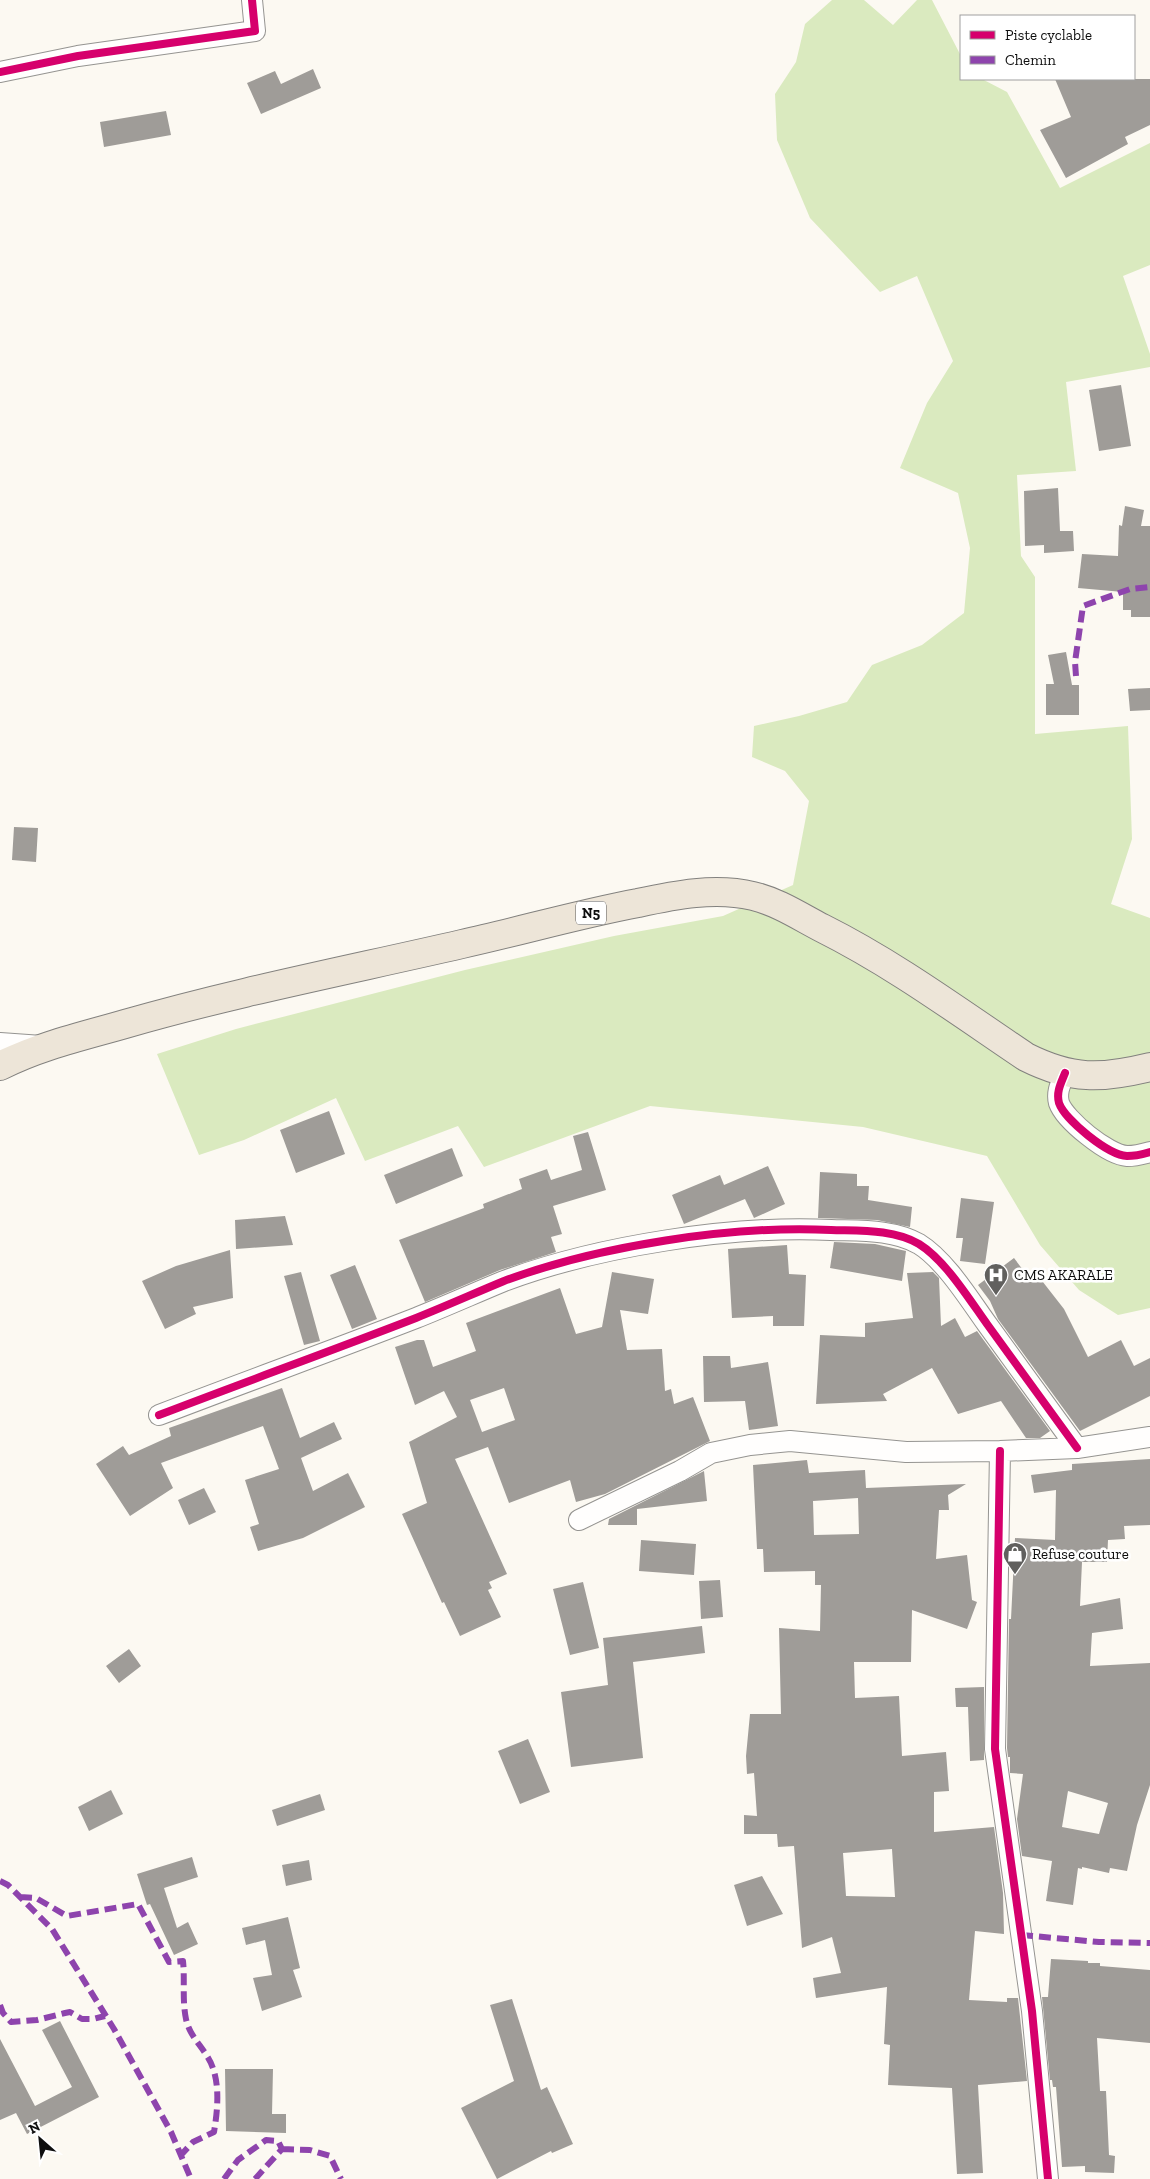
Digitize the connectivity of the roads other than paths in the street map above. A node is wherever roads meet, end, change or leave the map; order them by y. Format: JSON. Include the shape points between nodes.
{"nodes":[{"id":1,"x":252,"y":0,"type":"edge"},
{"id":2,"x":0,"y":72,"type":"edge"},
{"id":3,"x":0,"y":1043,"type":"edge"},
{"id":4,"x":50,"y":1046,"type":"junction"},
{"id":5,"x":0,"y":1066,"type":"edge"},
{"id":6,"x":1150,"y":1067,"type":"edge"},
{"id":7,"x":1065,"y":1073,"type":"junction"},
{"id":8,"x":1150,"y":1152,"type":"edge"},
{"id":9,"x":159,"y":1415,"type":"dead end"},
{"id":10,"x":1150,"y":1437,"type":"edge"},
{"id":11,"x":1077,"y":1448,"type":"junction"},
{"id":12,"x":1000,"y":1451,"type":"junction"},
{"id":13,"x":579,"y":1520,"type":"dead end"},
{"id":14,"x":1048,"y":2179,"type":"edge"}],
"edges":[{"from":1,"to":2,"type":"street","via":[[255,31],[78,56]]},
{"from":3,"to":4,"type":"street"},
{"from":4,"to":5,"type":"main road","number":"N5"},
{"from":4,"to":7,"type":"main road","number":"N5","via":[[195,1005],[606,909],[674,896],[728,893],[778,903],[846,939],[1026,1057]]},
{"from":6,"to":7,"type":"main road","number":"N5","via":[[1106,1075]]},
{"from":7,"to":8,"type":"street","via":[[1058,1091],[1059,1103],[1065,1114],[1108,1150],[1126,1156]]},
{"from":9,"to":11,"type":"street","via":[[417,1318],[505,1281],[556,1265],[678,1240],[805,1228],[882,1232],[917,1243],[930,1251],[968,1297]]},
{"from":10,"to":11,"type":"street"},
{"from":11,"to":12,"type":"street"},
{"from":12,"to":13,"type":"street","via":[[906,1452],[790,1441],[750,1445],[711,1453]]},
{"from":12,"to":14,"type":"street","via":[[995,1748],[1032,2011]]}]}
